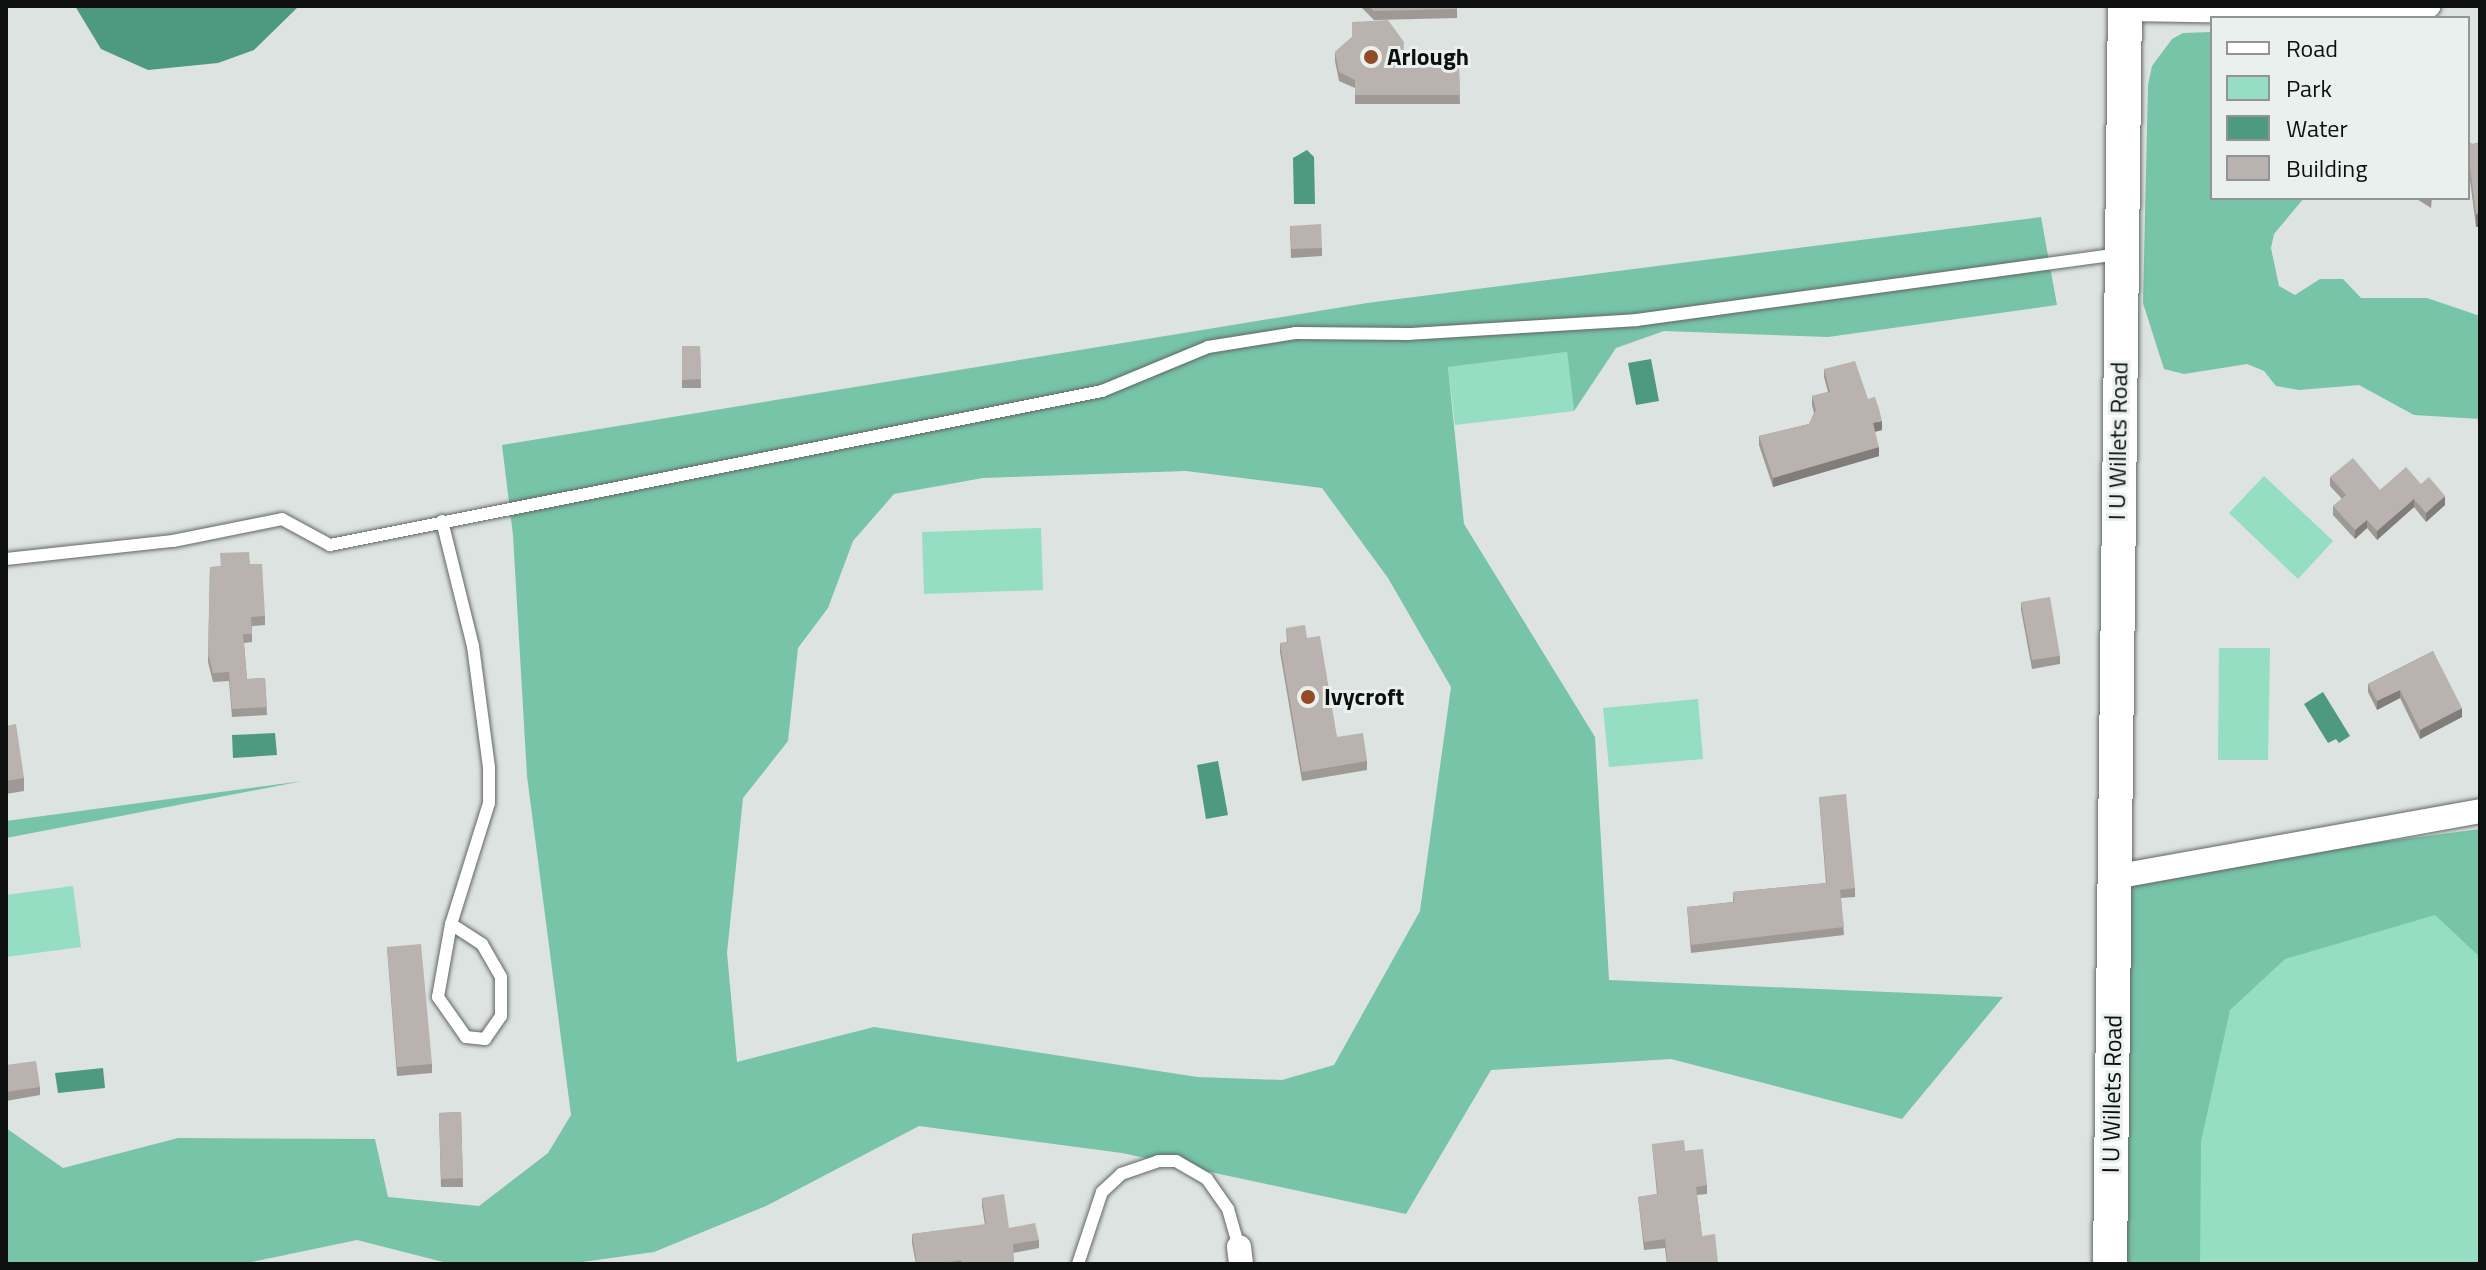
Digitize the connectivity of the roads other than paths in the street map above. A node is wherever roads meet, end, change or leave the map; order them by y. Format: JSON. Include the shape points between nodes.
{"nodes":[{"id":1,"x":2428,"y":6,"type":"edge"},
{"id":2,"x":2125,"y":8,"type":"edge"},
{"id":3,"x":2120,"y":254,"type":"junction"},
{"id":4,"x":442,"y":521,"type":"junction"},
{"id":5,"x":6,"y":559,"type":"edge"},
{"id":6,"x":2480,"y":811,"type":"edge"},
{"id":7,"x":2114,"y":877,"type":"junction"},
{"id":8,"x":451,"y":924,"type":"junction"},
{"id":9,"x":1240,"y":1255,"type":"edge"},
{"id":10,"x":1078,"y":1264,"type":"edge"},
{"id":11,"x":2110,"y":1264,"type":"edge"}],
"edges":[{"from":1,"to":2,"type":"street","via":[[2386,13]]},
{"from":2,"to":3,"type":"street","name":"I U Willets Road"},
{"from":3,"to":4,"type":"lane","via":[[1637,320],[1409,334],[1295,333],[1223,345],[1102,391]]},
{"from":3,"to":7,"type":"street","name":"I U Willets Road"},
{"from":4,"to":5,"type":"lane","via":[[330,545],[282,519],[173,541]]},
{"from":4,"to":8,"type":"lane","via":[[473,646],[489,767],[489,803]]},
{"from":6,"to":7,"type":"street"},
{"from":7,"to":11,"type":"street","name":"I U Willets Road"},
{"from":8,"to":8,"type":"lane","via":[[482,944],[501,977],[501,1016],[485,1039],[466,1037],[438,997]]},
{"from":9,"to":10,"type":"lane","via":[[1228,1209],[1207,1179],[1176,1161],[1158,1161],[1121,1174],[1102,1192]]}]}
